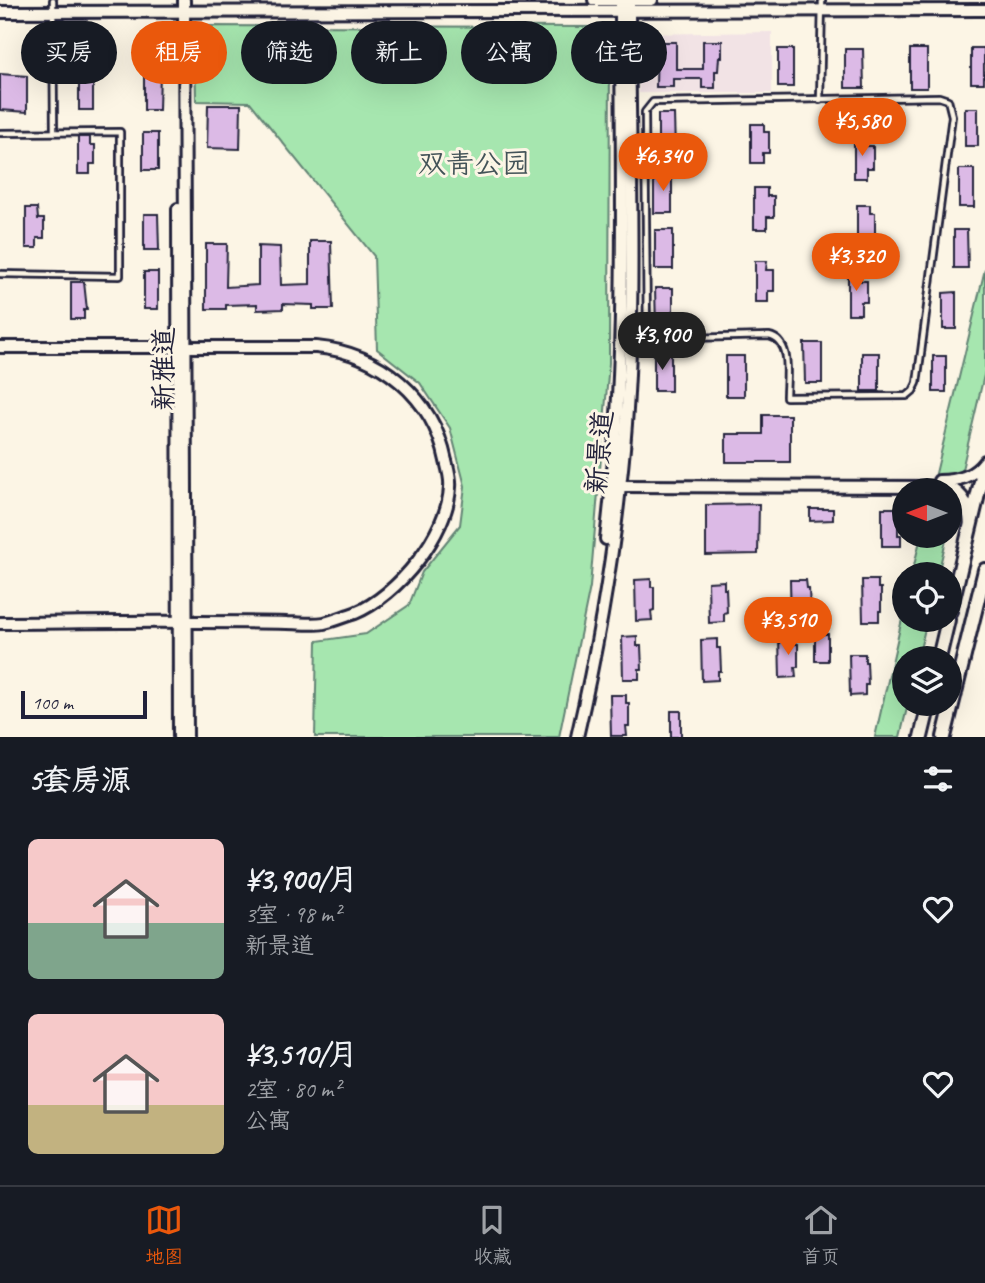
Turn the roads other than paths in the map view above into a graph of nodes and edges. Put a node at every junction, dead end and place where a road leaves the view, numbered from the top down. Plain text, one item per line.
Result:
1 (53, 0) edge
2 (594, 0) edge
3 (652, 0) edge
4 (625, 3) edge
5 (822, 5) edge
6 (181, 6) edge
7 (985, 10) edge
8 (0, 12) edge
9 (53, 12) junction
10 (820, 100) junction
11 (54, 132) junction
12 (0, 133) edge
13 (0, 274) edge
14 (181, 347) junction
15 (0, 348) edge
16 (985, 463) edge
17 (617, 482) junction
18 (970, 527) junction
19 (962, 562) edge
20 (985, 570) edge
21 (182, 622) junction
22 (0, 623) edge
23 (926, 716) edge
24 (179, 737) edge
25 (187, 737) edge
26 (571, 737) edge
27 (577, 737) edge
28 (921, 737) edge
29 (944, 737) edge

1 - 9 lane
2 - 4 street
3 - 4 street
4 - 5 street
4 - 6 street
4 - 17 street, 新景道
5 - 7 street
5 - 10 lane
6 - 9 street
6 - 14 street, 新雅道
8 - 9 street
9 - 11 lane
10 - 10 lane
11 - 12 lane
11 - 13 lane
14 - 15 street
14 - 21 street, 新雅道
14 - 21 street
16 - 17 street
16 - 18 main road
17 - 18 street
17 - 26 street, 新景道
17 - 27 street, 新景道
18 - 19 main road
20 - 29 main road
21 - 22 street
21 - 24 street, 新雅道
21 - 25 street, 新雅道
23 - 28 main road

